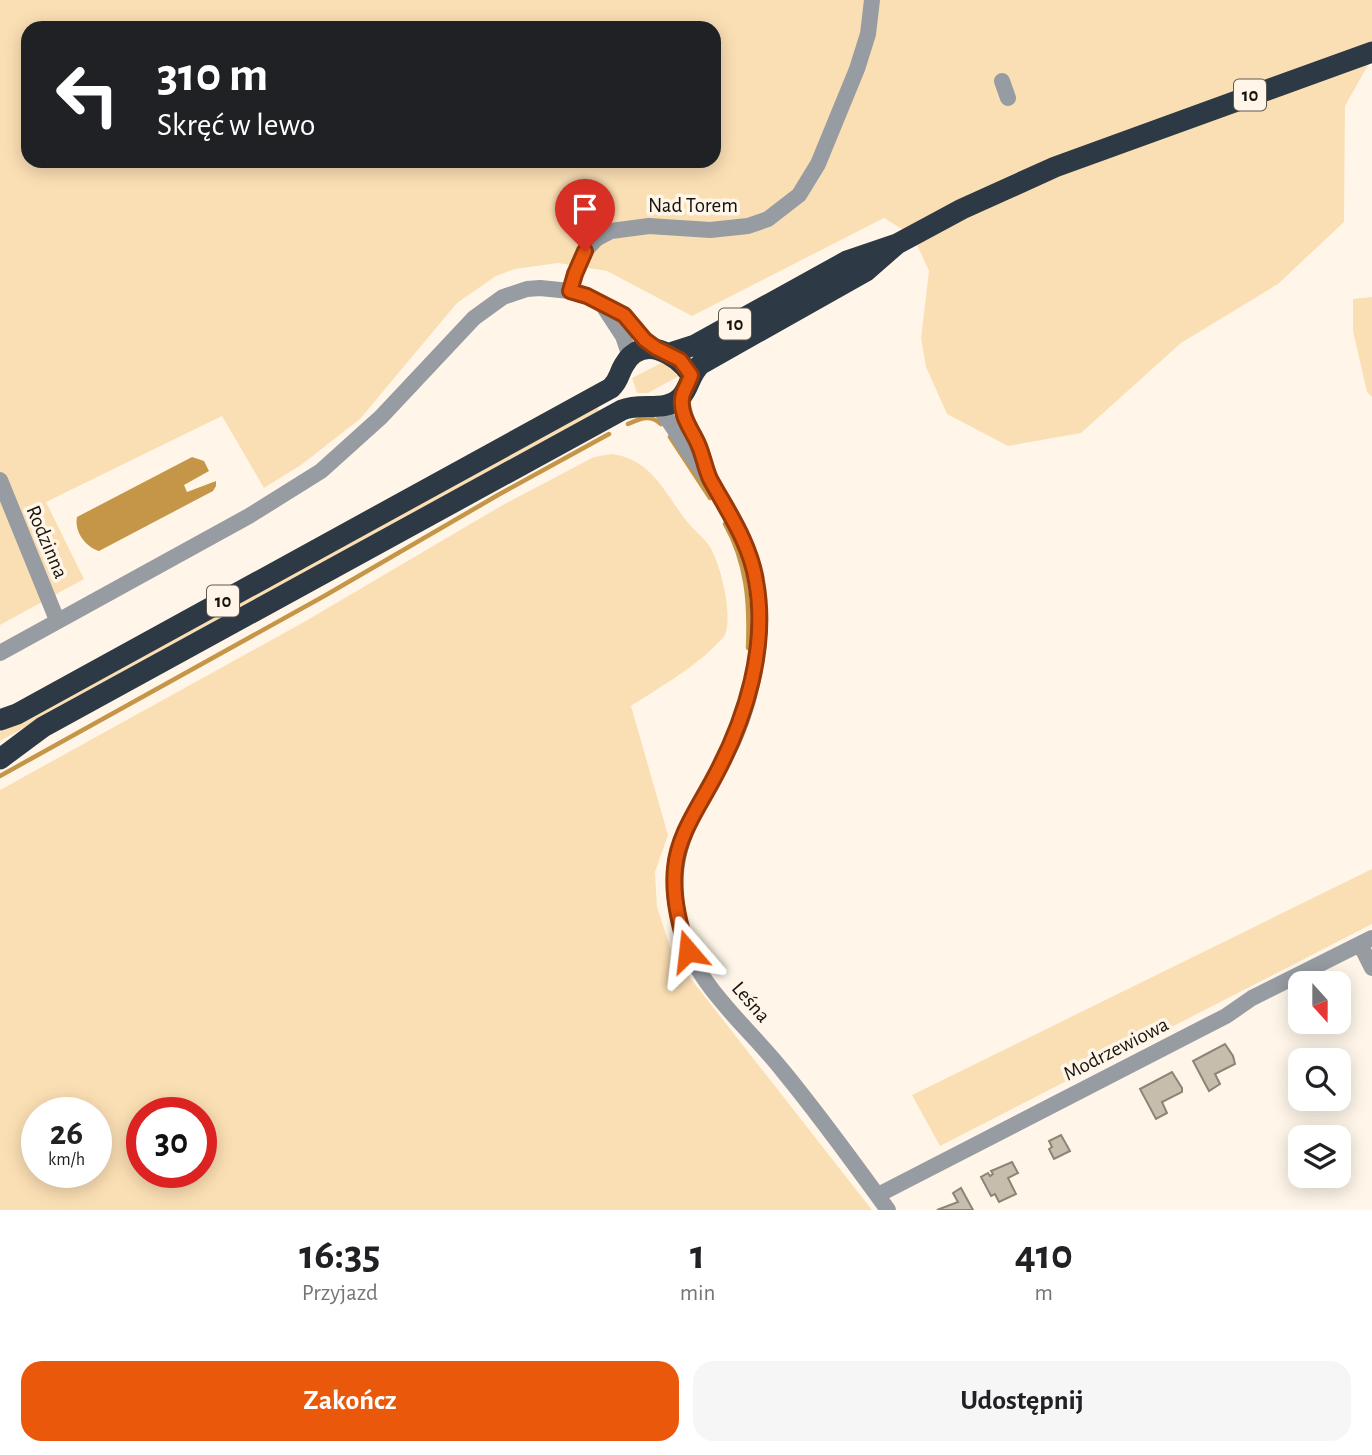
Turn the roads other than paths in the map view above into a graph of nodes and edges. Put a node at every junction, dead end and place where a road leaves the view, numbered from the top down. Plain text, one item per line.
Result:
1 (872, 0) edge
2 (1372, 52) edge
3 (1002, 81) dead end
4 (1008, 97) dead end
5 (897, 244) junction
6 (570, 291) junction
7 (602, 304) junction
8 (663, 351) junction
9 (630, 357) junction
10 (691, 375) junction
11 (620, 377) junction
12 (681, 396) junction
13 (650, 405) junction
14 (709, 477) junction
15 (0, 480) edge
16 (57, 620) junction
17 (0, 653) edge
18 (8, 717) edge
19 (0, 759) edge
20 (1366, 942) edge
21 (1372, 968) edge
22 (878, 1195) junction
23 (888, 1210) edge

1 - 6 street, Nad Torem
2 - 5 highway, 10
3 - 4 street
5 - 8 highway, 10
5 - 10 highway, 10
6 - 7 street
6 - 16 street
7 - 8 street
7 - 9 street
8 - 9 highway, 10
8 - 10 highway
9 - 11 highway, 10
10 - 12 highway, 10
11 - 13 highway
11 - 18 highway, 10
12 - 13 highway, 10
12 - 14 street, Leśna
13 - 14 street, Leśna
13 - 19 highway, 10
14 - 22 street, Leśna
15 - 16 street, Rodzinna
16 - 17 street
20 - 21 street
20 - 22 street, Modrzewiowa
22 - 23 street, Leśna

